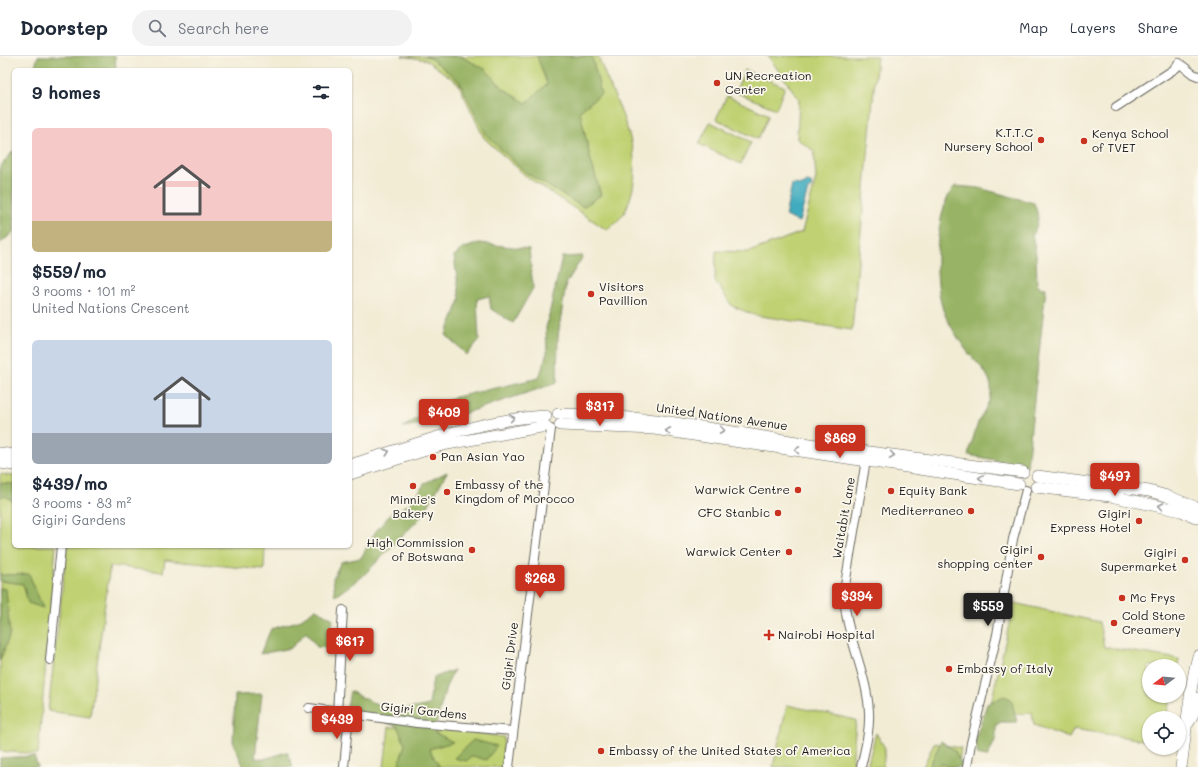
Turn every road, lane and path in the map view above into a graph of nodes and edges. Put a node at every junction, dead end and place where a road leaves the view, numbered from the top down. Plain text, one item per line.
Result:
1 (1179, 59) edge
2 (1198, 76) edge
3 (1116, 108) dead end
4 (552, 422) junction
5 (0, 453) edge
6 (12, 455) edge
7 (866, 460) junction
8 (0, 463) edge
9 (352, 464) edge
10 (12, 465) edge
11 (1023, 472) junction
12 (352, 473) edge
13 (1037, 476) junction
14 (1027, 487) junction
15 (1198, 508) edge
16 (1198, 518) edge
17 (61, 548) edge
18 (343, 610) dead end
19 (1198, 656) edge
20 (50, 660) dead end
21 (1198, 698) edge
22 (309, 708) dead end
23 (337, 713) junction
24 (350, 714) junction
25 (1187, 724) junction
26 (513, 731) junction
27 (344, 767) edge
28 (509, 767) edge
29 (862, 767) edge
30 (967, 767) edge
31 (1181, 767) edge

1 - 2 street
1 - 3 street
7 -> 4 street, United Nations Avenue
9 -> 4 street, United Nations Avenue
4 -> 11 street, United Nations Avenue
4 - 12 street, United Nations Avenue
4 - 26 street, Gigiri Drive
5 - 6 street
14 -> 7 street, United Nations Avenue
7 - 29 street, Waitabit Lane
8 - 10 street
11 - 13 street
11 - 14 street
13 - 14 street
13 - 15 street
16 -> 14 street, United Nations Avenue
14 - 30 street
17 - 20 street
18 - 23 street
19 - 25 street
21 - 25 street
22 - 23 street, Gigiri Gardens
23 - 24 street, Gigiri Gardens
24 - 26 street, Gigiri Gardens
24 - 27 street
25 - 31 street
26 - 28 street, Gigiri Drive

